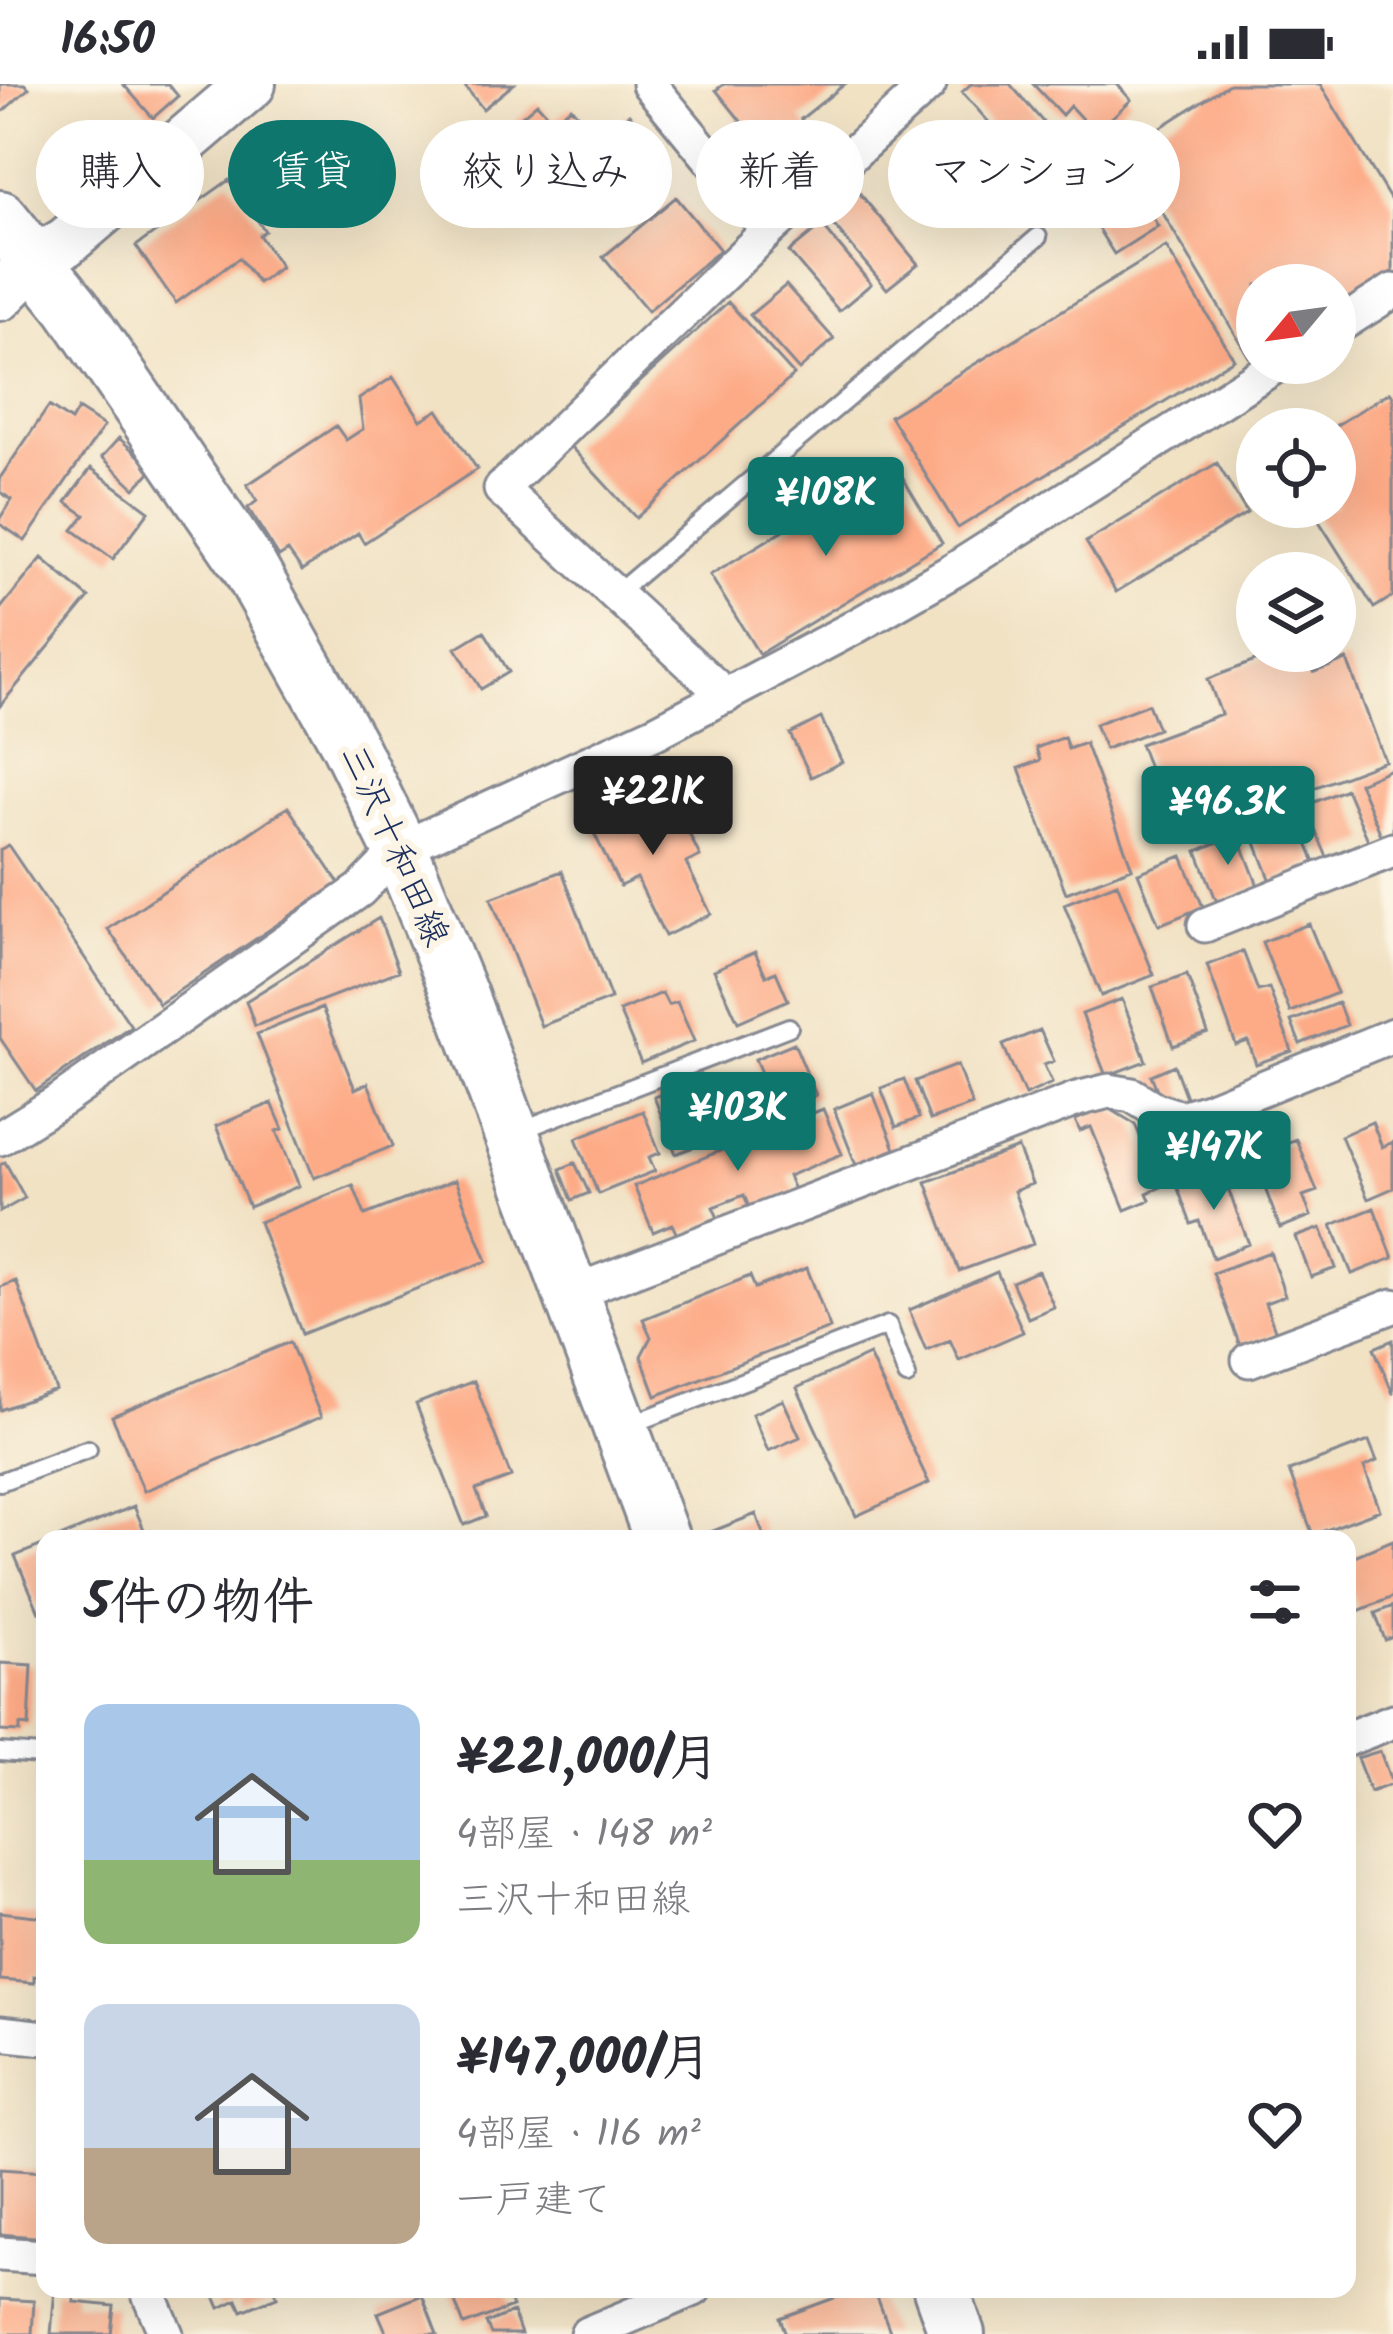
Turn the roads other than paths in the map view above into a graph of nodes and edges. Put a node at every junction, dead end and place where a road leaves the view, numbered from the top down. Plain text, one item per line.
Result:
1 (251, 84) edge
2 (649, 84) edge
3 (928, 84) edge
4 (0, 218) edge
5 (769, 230) junction
6 (1038, 237) dead end
7 (17, 279) edge
8 (1393, 291) edge
9 (1356, 315) edge
10 (1247, 384) edge
11 (616, 594) junction
12 (726, 696) junction
13 (400, 848) junction
14 (1393, 850) edge
15 (1204, 925) dead end
16 (789, 1027) dead end
17 (1393, 1035) edge
18 (510, 1135) junction
19 (0, 1138) edge
20 (569, 1294) junction
21 (1393, 1306) edge
22 (1249, 1360) dead end
23 (907, 1376) dead end
24 (620, 1429) junction
25 (88, 1449) dead end
26 (0, 1482) edge
27 (659, 1530) edge
28 (1393, 1721) edge
29 (1356, 1735) edge
30 (0, 1752) edge
31 (36, 1755) edge
32 (0, 2033) edge
33 (36, 2037) edge
34 (0, 2254) edge
35 (36, 2256) edge
36 (151, 2298) edge
37 (673, 2298) edge
38 (943, 2298) edge
39 (166, 2334) edge
40 (587, 2334) edge
41 (957, 2334) edge

1 - 7 street
2 - 5 street
3 - 5 street
4 - 7 main road, 三沢十和田線
5 - 11 street
6 - 11 lane
7 - 13 main road, 三沢十和田線
8 - 9 street
10 - 12 street
11 - 12 street
12 - 13 street
13 - 18 main road, 三沢十和田線
13 - 19 street
14 - 15 street
16 - 18 lane
17 - 20 street
18 - 20 main road, 三沢十和田線
20 - 24 main road, 三沢十和田線
21 - 22 street
23 - 24 lane
24 - 27 main road, 三沢十和田線
25 - 26 lane
28 - 29 street
30 - 31 lane
32 - 33 street
34 - 35 street
36 - 39 street
37 - 40 street
38 - 41 main road

